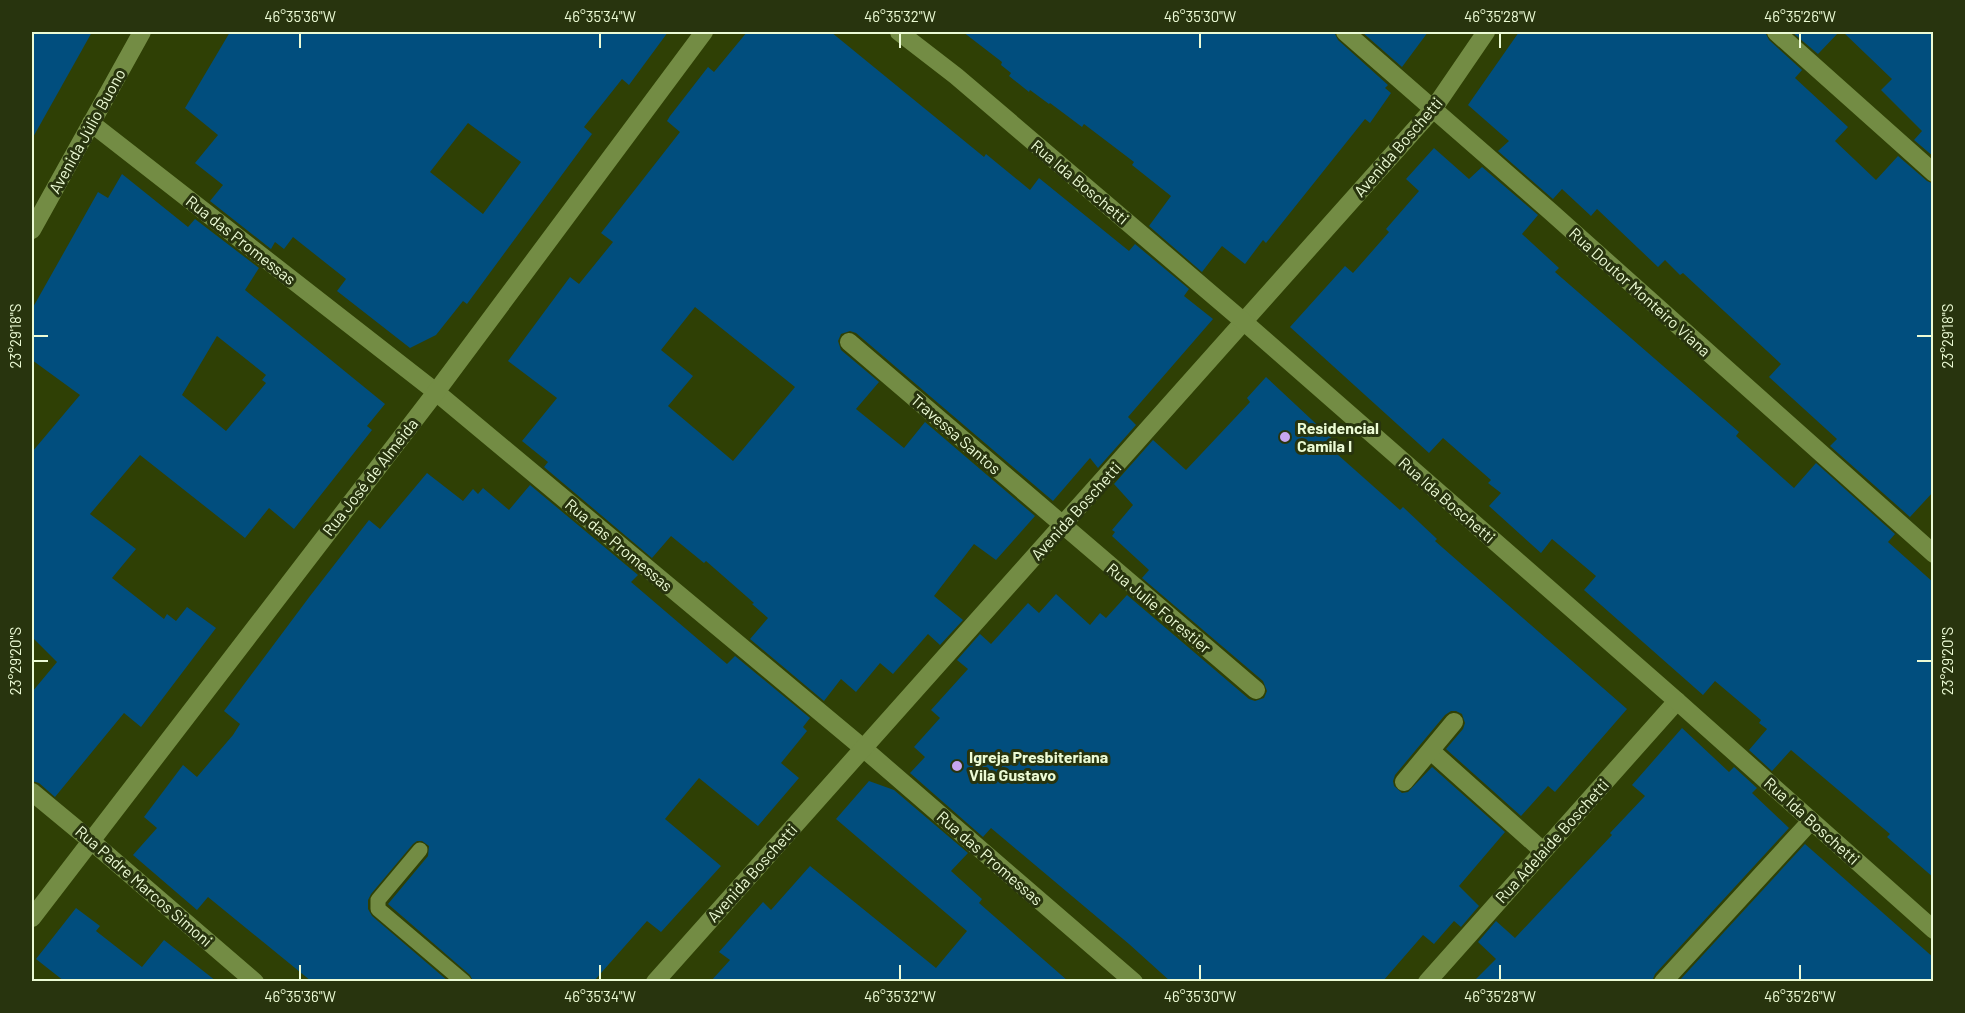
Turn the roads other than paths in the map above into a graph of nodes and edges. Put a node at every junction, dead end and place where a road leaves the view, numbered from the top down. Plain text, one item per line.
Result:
1 (142, 32) edge
2 (704, 32) edge
3 (899, 32) edge
4 (1345, 32) edge
5 (1486, 32) edge
6 (1776, 32) edge
7 (1434, 108) junction
8 (91, 123) junction
9 (1934, 173) edge
10 (32, 230) edge
11 (1243, 321) junction
12 (849, 342) dead end
13 (436, 392) junction
14 (1063, 526) junction
15 (1934, 554) edge
16 (1256, 690) dead end
17 (1677, 701) junction
18 (1454, 722) dead end
19 (863, 748) junction
20 (1431, 751) junction
21 (1404, 782) dead end
22 (32, 792) edge
23 (1811, 821) junction
24 (90, 840) junction
25 (420, 850) dead end
26 (1543, 852) junction
27 (32, 918) edge
28 (1934, 930) edge
29 (255, 981) edge
30 (464, 981) edge
31 (655, 981) edge
32 (1134, 981) edge
33 (1427, 981) edge
34 (1662, 981) edge

1 - 8 street, Avenida Júlio Buono
2 - 13 street, Rua José de Almeida
3 - 11 street, Rua Ida Boschetti
4 - 7 street, Rua Doutor Monteiro Viana
5 - 7 street, Avenida Boschetti
6 - 9 street
7 - 11 street, Avenida Boschetti
7 - 15 street, Rua Doutor Monteiro Viana
8 - 10 street, Avenida Júlio Buono
8 - 13 street, Rua das Promessas
11 - 14 street, Avenida Boschetti
11 - 17 street, Rua Ida Boschetti
12 - 14 street, Travessa Santos
13 - 19 street, Rua das Promessas
13 - 24 street, Rua José de Almeida
14 - 16 street, Rua Julie Forestier
14 - 19 street, Avenida Boschetti
17 - 23 street, Rua Ida Boschetti
17 - 26 street, Rua Adelaide Boschetti
18 - 20 street
19 - 31 street, Avenida Boschetti
19 - 32 street, Rua das Promessas
20 - 21 street
20 - 26 street
22 - 24 street, Rua Padre Marcos Simoni
23 - 28 street, Rua Ida Boschetti
23 - 34 street
24 - 27 street, Rua José de Almeida
24 - 29 street, Rua Padre Marcos Simoni
25 - 30 lane
26 - 33 street, Rua Adelaide Boschetti

